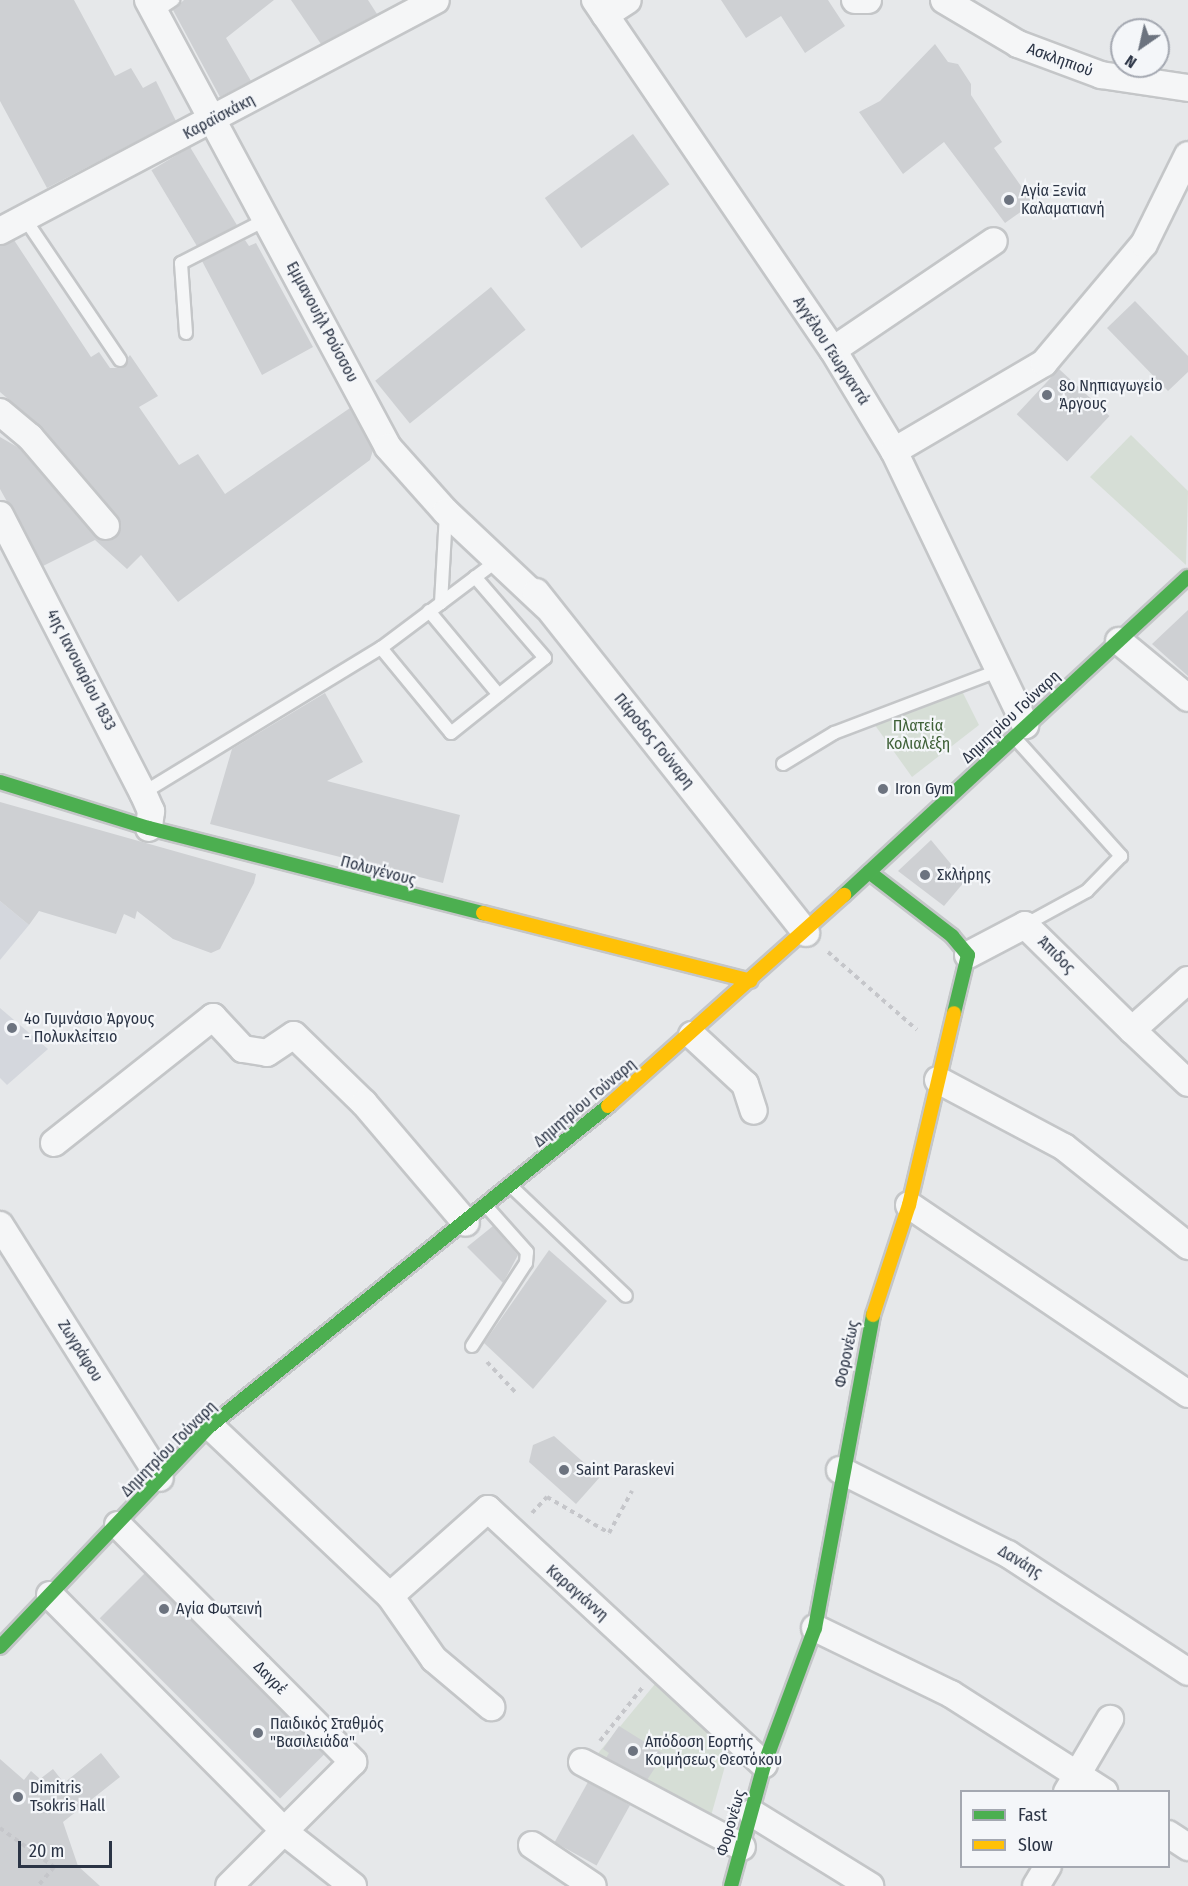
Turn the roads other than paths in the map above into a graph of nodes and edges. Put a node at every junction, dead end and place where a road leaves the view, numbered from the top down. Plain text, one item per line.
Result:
1 (436, 0) edge
2 (628, 0) edge
3 (855, 0) edge
4 (868, 0) edge
5 (944, 0) edge
6 (159, 4) edge
7 (600, 8) edge
8 (1188, 88) edge
9 (214, 120) junction
10 (1188, 155) edge
11 (25, 219) junction
12 (267, 219) junction
13 (0, 231) edge
14 (994, 241) dead end
15 (186, 333) dead end
16 (833, 350) junction
17 (120, 360) dead end
18 (0, 412) edge
19 (894, 451) junction
20 (446, 512) junction
21 (0, 515) edge
22 (106, 526) dead end
23 (500, 554) junction
24 (475, 577) junction
25 (1188, 577) edge
26 (441, 603) junction
27 (429, 611) junction
28 (1119, 640) junction
29 (381, 648) junction
30 (1000, 670) junction
31 (499, 695) junction
32 (1188, 698) edge
33 (1020, 731) junction
34 (783, 764) dead end
35 (0, 782) edge
36 (143, 793) junction
37 (149, 828) junction
38 (869, 872) junction
39 (1025, 926) junction
40 (806, 933) junction
41 (968, 955) junction
42 (1188, 980) edge
43 (751, 981) junction
44 (1132, 1030) junction
45 (692, 1035) junction
46 (938, 1080) junction
47 (1188, 1083) edge
48 (754, 1111) dead end
49 (54, 1143) dead end
50 (512, 1187) junction
51 (909, 1205) junction
52 (487, 1207) junction
53 (466, 1223) junction
54 (0, 1225) edge
55 (1188, 1246) edge
56 (626, 1296) dead end
57 (472, 1346) road end
58 (1188, 1394) edge
59 (210, 1426) junction
60 (840, 1470) junction
61 (160, 1478) junction
62 (118, 1525) junction
63 (50, 1595) junction
64 (390, 1596) junction
65 (815, 1628) junction
66 (0, 1647) edge
67 (1188, 1672) edge
68 (491, 1707) dead end
69 (1110, 1719) dead end
70 (582, 1762) road end
71 (764, 1765) junction
72 (1072, 1783) edge
73 (1100, 1790) edge
74 (752, 1814) junction
75 (287, 1834) junction
76 (1170, 1835) edge
77 (532, 1845) dead end
78 (742, 1847) junction
79 (1188, 1847) edge
80 (1047, 1868) edge
81 (229, 1886) edge
82 (353, 1886) edge
83 (593, 1886) edge
84 (730, 1886) edge
85 (870, 1886) edge
86 (1036, 1886) edge

1 - 9 street, Καραϊσκάκη
2 - 7 street
3 - 4 street
5 - 8 street, Ασκληπιού
6 - 9 street, Εμμανουήλ Ρούσσου
7 - 16 street, Αγγέλου Γεωργαντά
9 - 11 street, Καραϊσκάκη
9 - 12 street, Εμμανουήλ Ρούσσου
10 - 19 street
11 - 13 street, Καραϊσκάκη
11 - 17 lane
12 - 15 lane
12 - 20 street, Εμμανουήλ Ρούσσου
14 - 16 street
16 - 19 street, Αγγέλου Γεωργαντά
18 - 22 street
19 - 30 street, Αγγέλου Γεωργαντά
20 - 23 street, Εμμανουήλ Ρούσσου
20 - 26 lane
21 - 36 street, 4ης Ιανουαρίου 1833
23 - 24 lane
23 - 40 street, Πάροδος Γούναρη
24 - 26 lane
24 - 31 lane
25 - 28 street, Δημητρίου Γούναρη
26 - 27 lane
27 - 29 lane
27 - 31 lane
28 - 32 street
28 - 33 street, Δημητρίου Γούναρη
29 - 31 lane
29 - 36 lane
30 - 33 street, Αγγέλου Γεωργαντά
30 - 34 lane
33 - 38 street, Δημητρίου Γούναρη
33 - 39 lane
35 - 37 street, Πολυγένους
36 - 37 street, 4ης Ιανουαρίου 1833
37 - 43 street, Πολυγένους
38 - 40 street, Δημητρίου Γούναρη
38 - 41 street
39 - 41 street, Άπιδος
39 - 44 street, Άπιδος
40 - 43 street, Δημητρίου Γούναρη
41 - 46 street, Φορονέως
42 - 44 street
43 - 45 street, Δημητρίου Γούναρη
44 - 47 street, Άπιδος
45 - 48 street
45 - 50 street, Δημητρίου Γούναρη
46 - 51 street, Φορονέως
46 - 55 street
49 - 53 street
50 - 52 street, Δημητρίου Γούναρη
50 - 56 lane
51 - 58 street
51 - 60 street, Φορονέως
52 - 53 street, Δημητρίου Γούναρη
52 - 57 lane
53 - 59 street, Δημητρίου Γούναρη
54 - 61 street, Ζωγράφου
59 - 61 street, Δημητρίου Γούναρη
59 - 64 street
60 - 65 street, Φορονέως
60 - 67 street, Δανάης
61 - 62 street, Δημητρίου Γούναρη
62 - 63 street, Δημητρίου Γούναρη
62 - 75 street, Δαγρέ
63 - 66 street, Δημητρίου Γούναρη
63 - 75 street
64 - 68 street
64 - 71 street, Καραγιάννη
65 - 71 street, Φορονέως
65 - 72 street
69 - 72 street
70 - 78 street
71 - 74 street, Φορονέως
72 - 73 street
74 - 78 street, Φορονέως
74 - 85 street
75 - 81 street
75 - 82 street
76 - 79 street
77 - 83 street
78 - 84 street, Φορονέως
80 - 86 street

